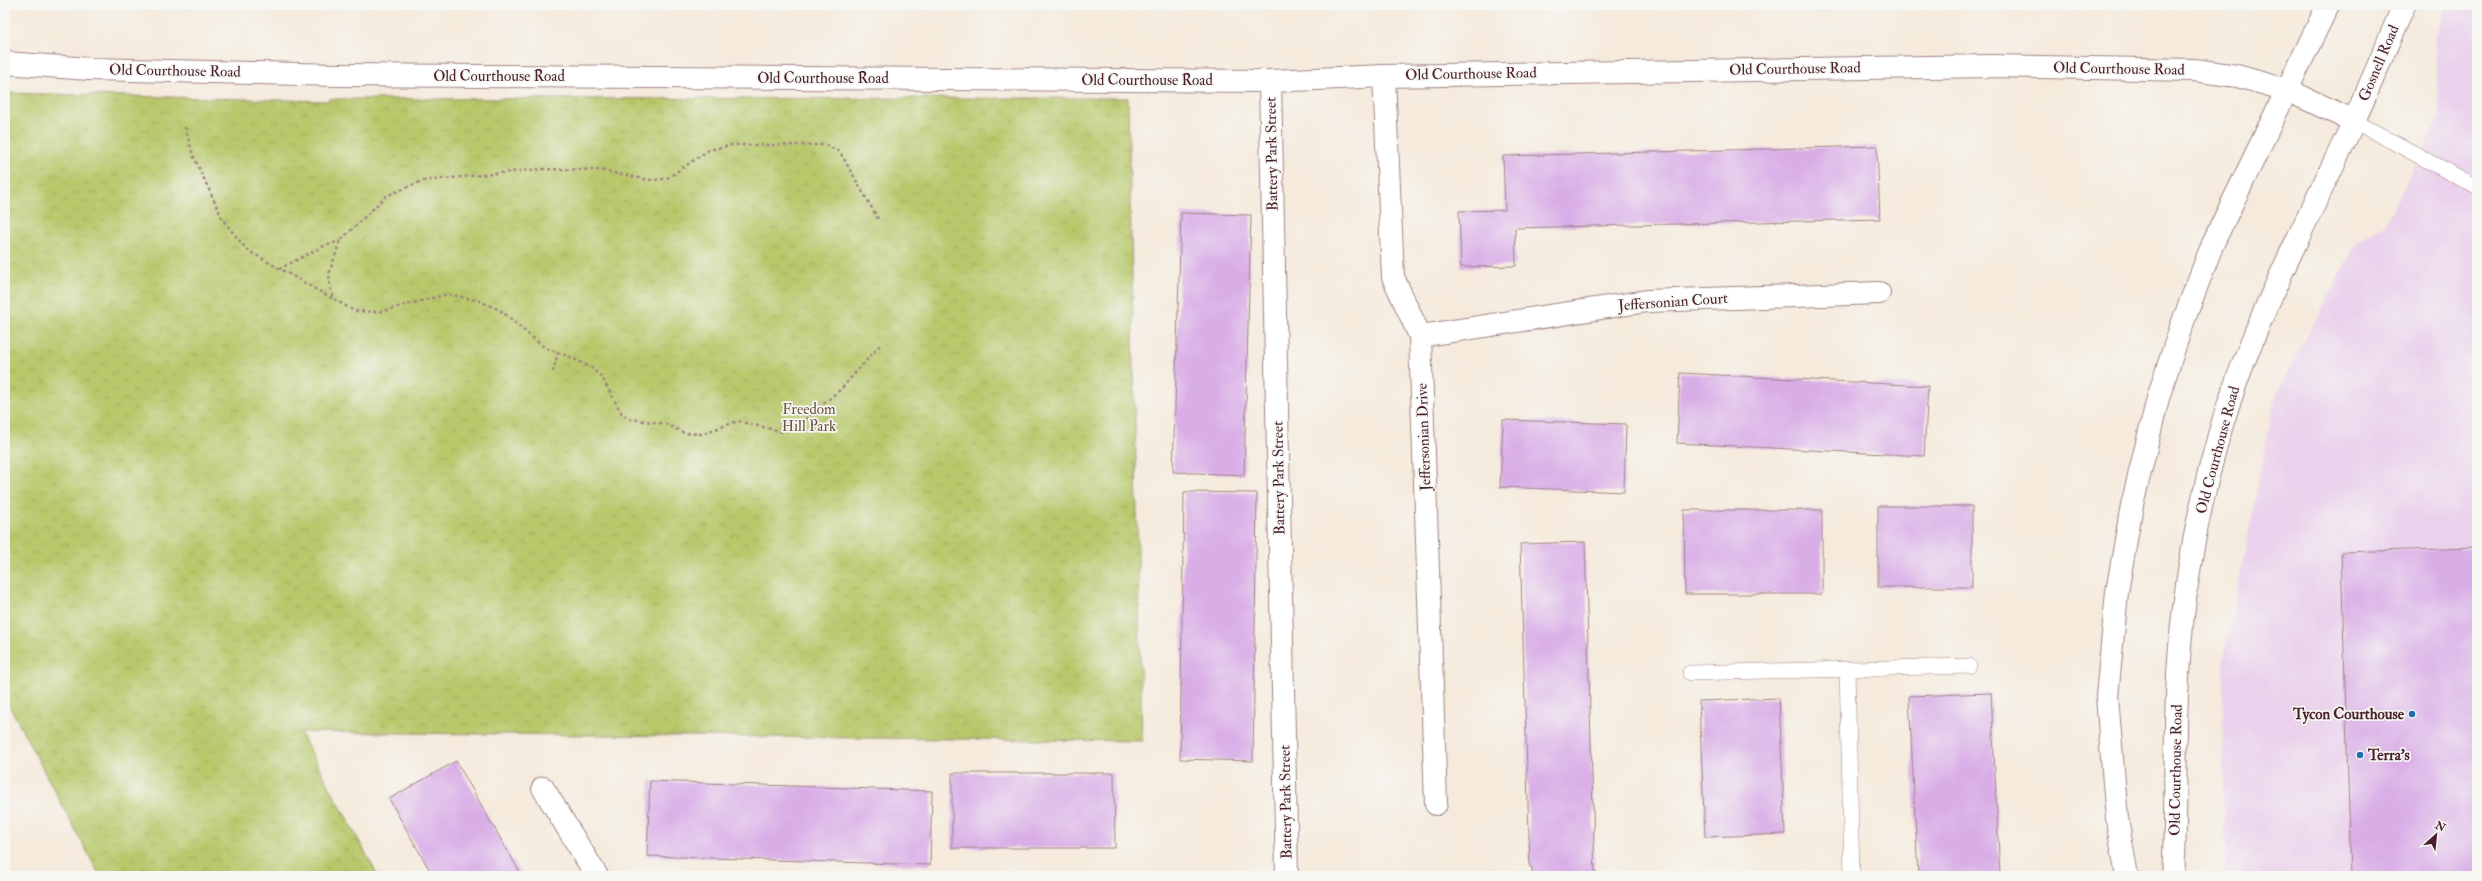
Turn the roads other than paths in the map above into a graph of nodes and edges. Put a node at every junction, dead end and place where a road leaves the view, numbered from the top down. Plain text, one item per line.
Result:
1 (2328, 5) edge
2 (2404, 5) edge
3 (5, 63) edge
4 (1384, 76) junction
5 (1270, 81) junction
6 (2287, 90) junction
7 (2354, 121) junction
8 (2473, 185) dead end
9 (1879, 293) dead end
10 (1420, 336) junction
11 (1969, 666) dead end
12 (1847, 669) junction
13 (1690, 673) dead end
14 (543, 788) dead end
15 (1436, 804) dead end
16 (597, 876) edge
17 (1288, 876) edge
18 (1852, 876) edge
19 (2127, 876) edge
20 (2173, 876) edge

1 - 6 street
2 - 7 street, Gosnell Road
3 - 5 street, Old Courthouse Road
4 - 5 street, Old Courthouse Road
4 - 6 street, Old Courthouse Road
4 - 10 street, Jeffersonian Drive
5 - 17 street, Battery Park Street
6 - 7 street, Old Courthouse Road
6 - 19 street
7 - 8 lane
7 - 20 street, Old Courthouse Road
9 - 10 street, Jeffersonian Court
10 - 15 street, Jeffersonian Drive
11 - 12 lane
12 - 13 lane
12 - 18 lane
14 - 16 street

